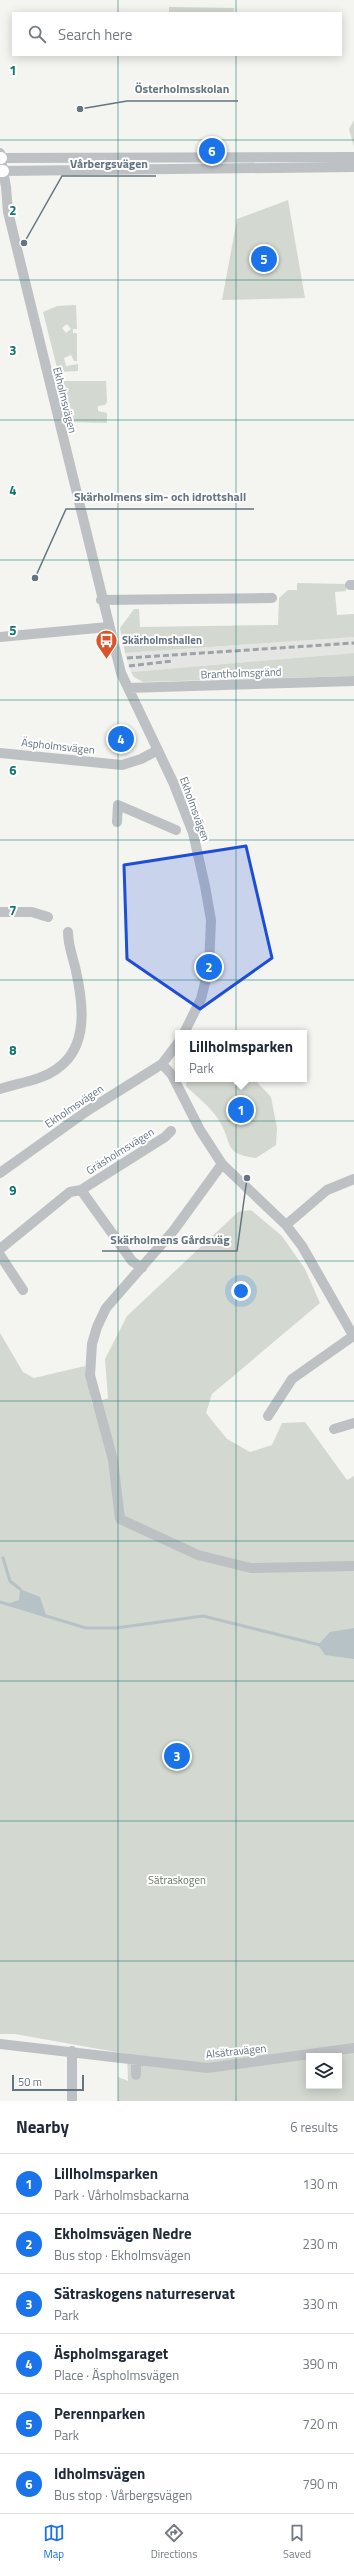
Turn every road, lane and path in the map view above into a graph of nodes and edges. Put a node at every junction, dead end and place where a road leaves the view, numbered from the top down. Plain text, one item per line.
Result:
1 (0, 156) edge
2 (354, 157) edge
3 (354, 167) edge
4 (2, 171) edge
5 (0, 195) edge
6 (6, 205) junction
7 (272, 598) dead end
8 (101, 600) junction
9 (108, 627) junction
10 (0, 637) edge
11 (354, 681) edge
12 (128, 688) junction
13 (158, 750) junction
14 (0, 753) edge
15 (117, 822) dead end
16 (176, 830) dead end
17 (0, 912) edge
18 (48, 917) dead end
19 (68, 932) dead end
20 (186, 1030) edge
21 (175, 1047) edge
22 (162, 1064) junction
23 (175, 1081) edge
24 (176, 1082) edge
25 (0, 1089) edge
26 (170, 1131) dead end
27 (222, 1164) junction
28 (0, 1173) edge
29 (354, 1179) edge
30 (81, 1190) junction
31 (286, 1225) junction
32 (0, 1249) edge
33 (0, 1255) edge
34 (142, 1268) junction
35 (23, 1290) dead end
36 (353, 1337) edge
37 (268, 1416) dead end
38 (354, 1423) edge
39 (334, 1429) dead end
40 (354, 1566) edge
41 (0, 2044) edge
42 (354, 2048) edge
43 (72, 2051) junction
44 (136, 2061) junction
45 (136, 2075) dead end
46 (72, 2101) edge

1 - 2 street
1 - 4 street, Ekholmsvägen
3 - 4 street
4 - 6 street, Ekholmsvägen
5 - 6 street, Ekholmsvägen
6 - 8 street, Ekholmsvägen
7 - 8 street
8 - 9 street, Ekholmsvägen
9 - 10 street
9 - 12 street, Ekholmsvägen
11 - 12 street, Brantholmsgränd
12 - 13 street, Ekholmsvägen
13 - 14 street, Äspholmsvägen
13 - 20 street, Ekholmsvägen
15 - 16 street
17 - 18 street
19 - 25 street
21 - 22 street, Ekholmsvägen
22 - 23 street
22 - 28 street, Ekholmsvägen
24 - 27 street
26 - 30 street, Gräsholmsvägen
27 - 31 street
27 - 34 street
29 - 31 street
30 - 32 street, Gräsholmsvägen
30 - 34 street, Gräsholmsvägen
31 - 36 street
33 - 35 street
34 - 40 street
36 - 37 street
38 - 39 street
41 - 43 street, Alsätravägen
42 - 44 street, Alsätravägen
43 - 44 street, Alsätravägen
43 - 46 street
44 - 45 street

